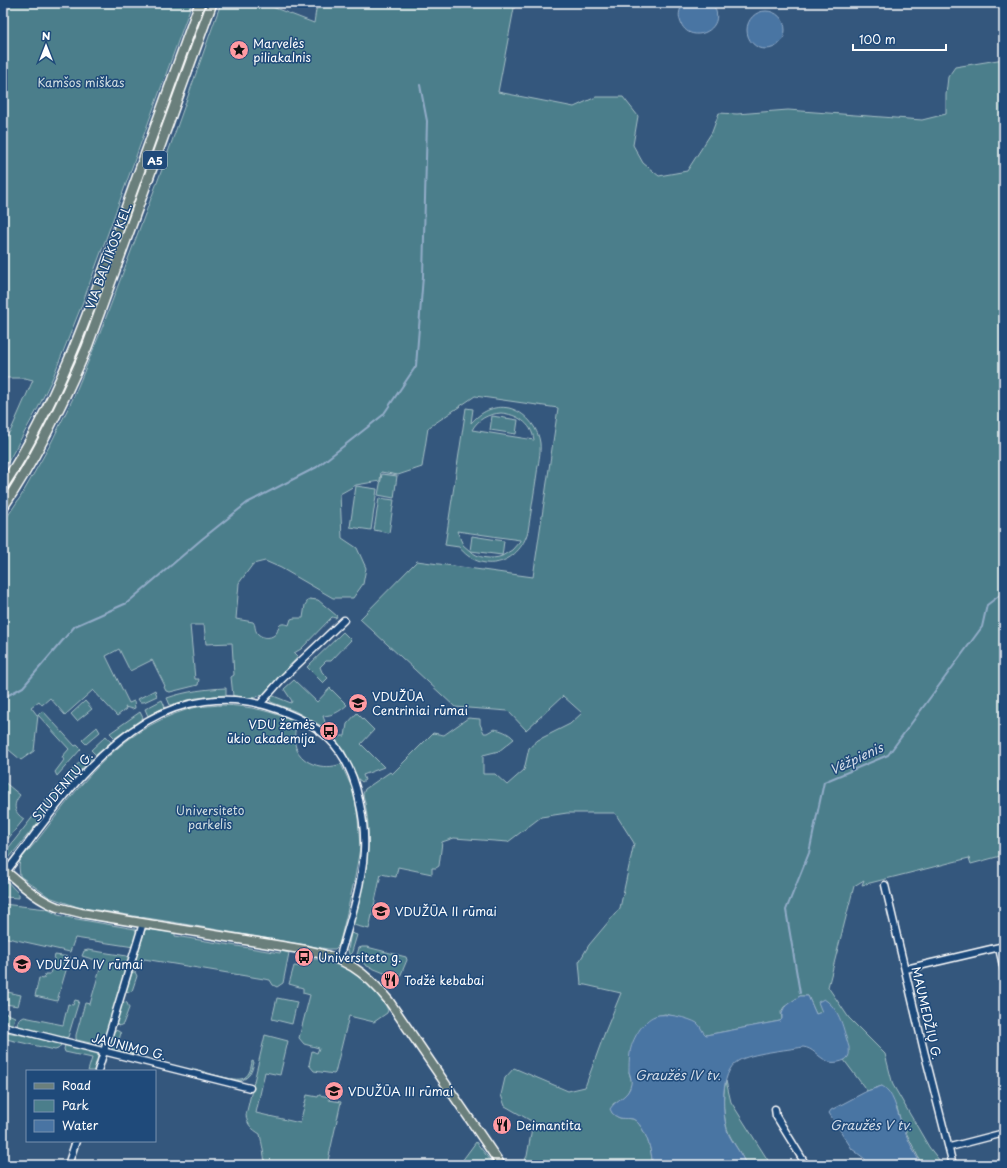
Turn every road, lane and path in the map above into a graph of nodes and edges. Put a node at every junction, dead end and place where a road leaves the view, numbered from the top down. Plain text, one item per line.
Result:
1 (200, 3) edge
2 (212, 3) edge
3 (24, 451) junction
4 (3, 474) edge
5 (3, 486) edge
6 (3, 507) edge
7 (344, 620) dead end
8 (260, 704) junction
9 (5, 871) edge
10 (885, 884) dead end
11 (143, 923) junction
12 (1001, 947) edge
13 (339, 959) junction
14 (906, 969) junction
15 (1004, 970) edge
16 (3, 1026) edge
17 (104, 1051) junction
18 (98, 1070) edge
19 (250, 1088) dead end
20 (775, 1109) dead end
21 (1004, 1134) edge
22 (76, 1142) edge
23 (950, 1147) junction
24 (68, 1165) edge
25 (500, 1165) edge
26 (806, 1165) edge
27 (953, 1165) edge

1 - 3 highway, VIA BALTIKOS KEL. / A5
2 - 6 highway, VIA BALTIKOS KEL. / A5
3 - 4 highway
3 - 5 highway, VIA BALTIKOS KEL. / A5
7 - 8 street
8 - 9 street, STUDENTŲ G.
8 - 13 street, STUDENTŲ G.
9 - 11 main road
10 - 14 street, MAUMEDŽIŲ G.
11 - 13 main road
11 - 17 street
12 - 14 street
12 - 15 street
13 - 25 main road
14 - 23 street, MAUMEDŽIŲ G.
16 - 17 street, JAUNIMO G.
17 - 18 street
17 - 19 street, JAUNIMO G.
20 - 26 street
21 - 23 street
22 - 24 street
23 - 27 street, MAUMEDŽIŲ G.

